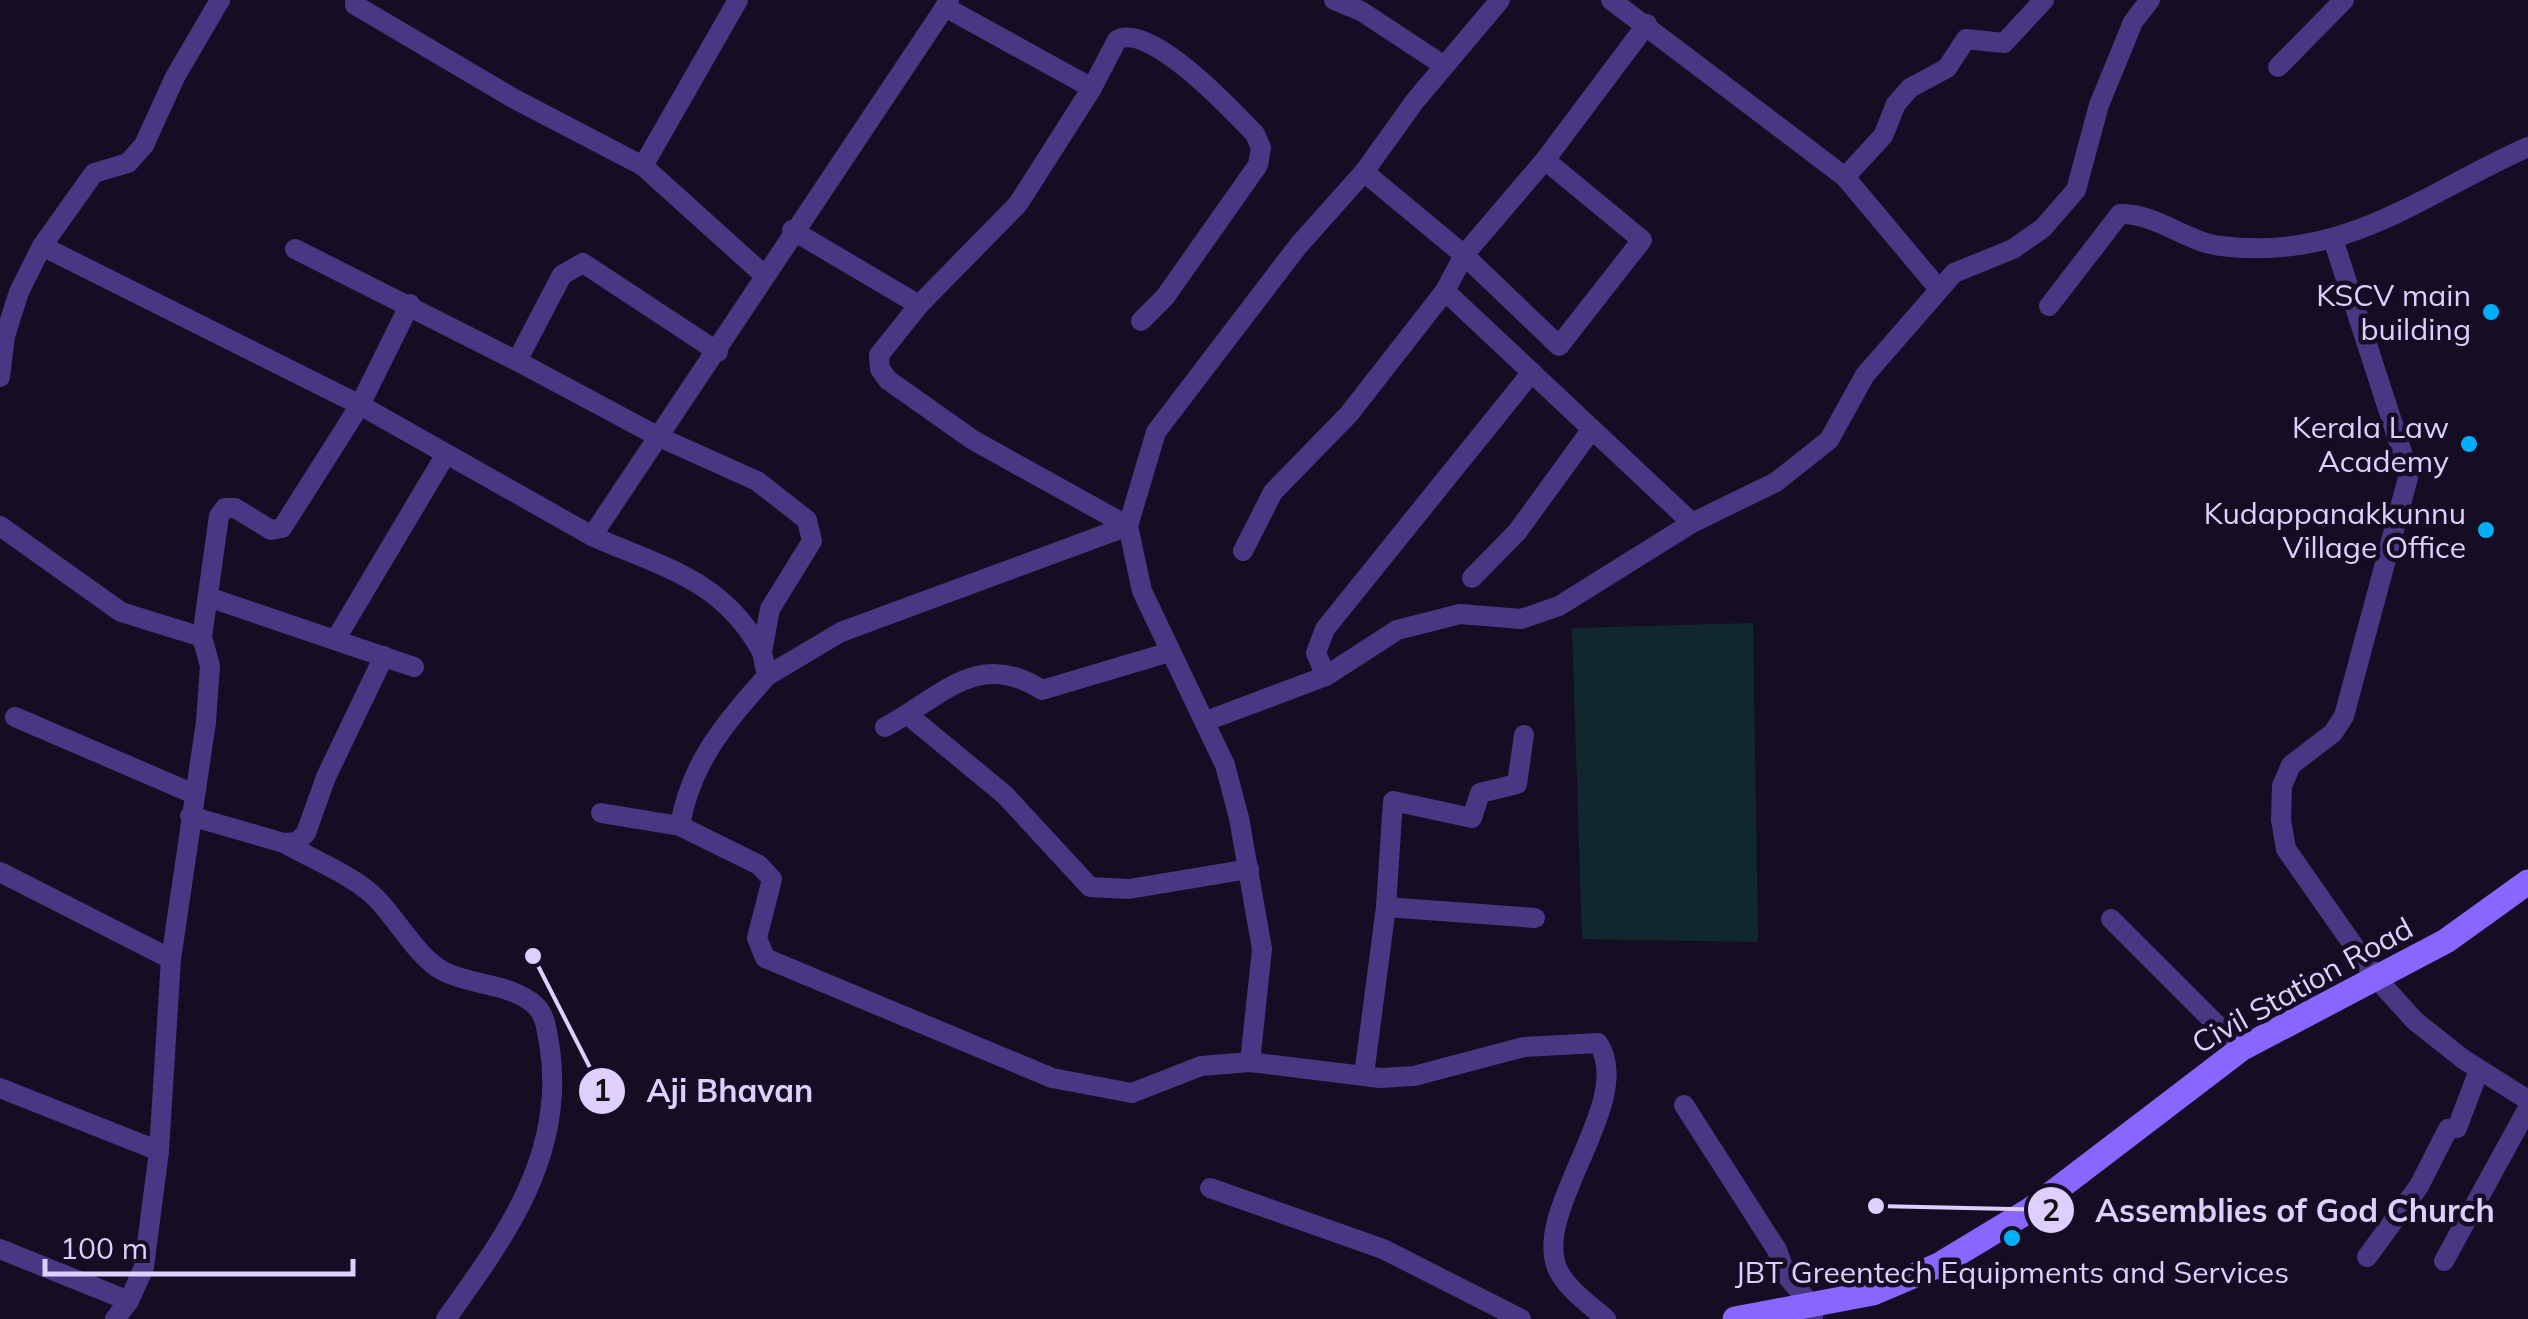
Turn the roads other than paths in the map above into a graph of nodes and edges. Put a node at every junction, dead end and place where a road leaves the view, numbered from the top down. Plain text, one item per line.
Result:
1 (220, 0) edge
2 (355, 0) edge
3 (738, 0) edge
4 (1334, 0) edge
5 (1500, 0) edge
6 (1611, 0) edge
7 (2044, 0) edge
8 (2150, 0) edge
9 (2344, 0) edge
10 (947, 4) edge
11 (1647, 24) junction
12 (1443, 65) junction
13 (2278, 66) dead end
14 (1092, 88) junction
15 (2528, 148) edge
16 (1545, 160) junction
17 (643, 166) junction
18 (1364, 172) junction
19 (1844, 176) junction
20 (792, 230) junction
21 (2334, 239) junction
22 (42, 246) junction
23 (295, 249) dead end
24 (1464, 254) junction
25 (764, 275) junction
26 (1938, 288) junction
27 (1445, 291) junction
28 (410, 304) junction
29 (918, 305) junction
30 (2049, 306) dead end
31 (1141, 321) dead end
32 (2, 335) edge
33 (718, 352) junction
34 (517, 361) junction
35 (1532, 372) junction
36 (0, 378) edge
37 (360, 405) junction
38 (1592, 429) junction
39 (659, 436) junction
40 (446, 454) junction
41 (1692, 522) junction
42 (0, 526) edge
43 (1128, 526) junction
44 (592, 536) junction
45 (1243, 551) dead end
46 (1472, 578) dead end
47 (211, 598) junction
48 (202, 637) junction
49 (338, 638) junction
50 (762, 652) junction
51 (1170, 652) junction
52 (384, 656) junction
53 (414, 667) dead end
54 (767, 676) junction
55 (1326, 676) junction
56 (908, 715) junction
57 (15, 716) dead end
58 (1206, 721) junction
59 (885, 727) dead end
60 (1524, 736) dead end
61 (194, 794) junction
62 (602, 813) dead end
63 (190, 816) junction
64 (680, 826) junction
65 (284, 843) junction
66 (1249, 870) junction
67 (0, 872) edge
68 (2528, 882) edge
69 (1386, 907) junction
70 (1535, 918) dead end
71 (2111, 919) dead end
72 (171, 959) junction
73 (2378, 979) junction
74 (2242, 1049) junction
75 (1250, 1062) junction
76 (2480, 1070) junction
77 (1364, 1075) junction
78 (0, 1088) edge
79 (2528, 1100) edge
80 (1684, 1105) dead end
81 (2528, 1108) edge
82 (159, 1151) junction
83 (1210, 1188) dead end
84 (0, 1249) edge
85 (2367, 1256) dead end
86 (2444, 1261) dead end
87 (129, 1301) junction
88 (1813, 1313) edge
89 (115, 1319) edge
90 (446, 1319) edge
91 (1521, 1319) edge
92 (1606, 1319) edge
93 (1735, 1319) edge

1 - 22 street
2 - 17 street
3 - 17 street
4 - 12 street
5 - 12 street
6 - 11 street
7 - 19 street
8 - 26 street
9 - 13 street
10 - 14 street
10 - 20 street
11 - 16 street
11 - 19 street
12 - 18 street
14 - 29 street
14 - 31 street
15 - 21 street
16 - 24 street
16 - 24 street
17 - 25 street
18 - 24 street
18 - 43 street
19 - 26 street
20 - 25 street
20 - 29 street
21 - 30 street
21 - 73 street
22 - 32 street
22 - 37 street
23 - 28 street
24 - 27 street
25 - 33 street
26 - 41 street
27 - 35 street
27 - 45 street
28 - 34 street
28 - 37 street
29 - 43 street
32 - 36 street
33 - 34 street
33 - 39 street
34 - 39 street
35 - 38 street
35 - 55 street
37 - 40 street
37 - 47 street
38 - 41 street
38 - 46 street
39 - 44 street
39 - 50 street
40 - 44 street
40 - 49 street
41 - 55 street
42 - 48 street
43 - 51 street
43 - 54 street
44 - 50 street
47 - 48 street
47 - 49 street
48 - 61 street
49 - 52 street
50 - 54 street
51 - 56 street
51 - 58 street
52 - 53 street
52 - 65 street
54 - 64 street
55 - 58 street
56 - 59 street
56 - 66 street
57 - 61 street
58 - 66 street
60 - 69 street
61 - 63 street
62 - 64 street
63 - 65 street
63 - 72 street
64 - 75 street
65 - 90 street
66 - 75 street
67 - 72 street
68 - 73 main road, Civil Station Road
69 - 70 street
69 - 77 street
71 - 74 street
72 - 82 street
73 - 74 main road, Civil Station Road
73 - 76 street
74 - 88 main road, Civil Station Road
75 - 77 street
76 - 79 street
76 - 85 street
77 - 92 street
78 - 82 street
80 - 88 street
81 - 86 street
82 - 87 street
83 - 91 street
84 - 87 street
87 - 89 street
88 - 93 main road, Civil Station Road

